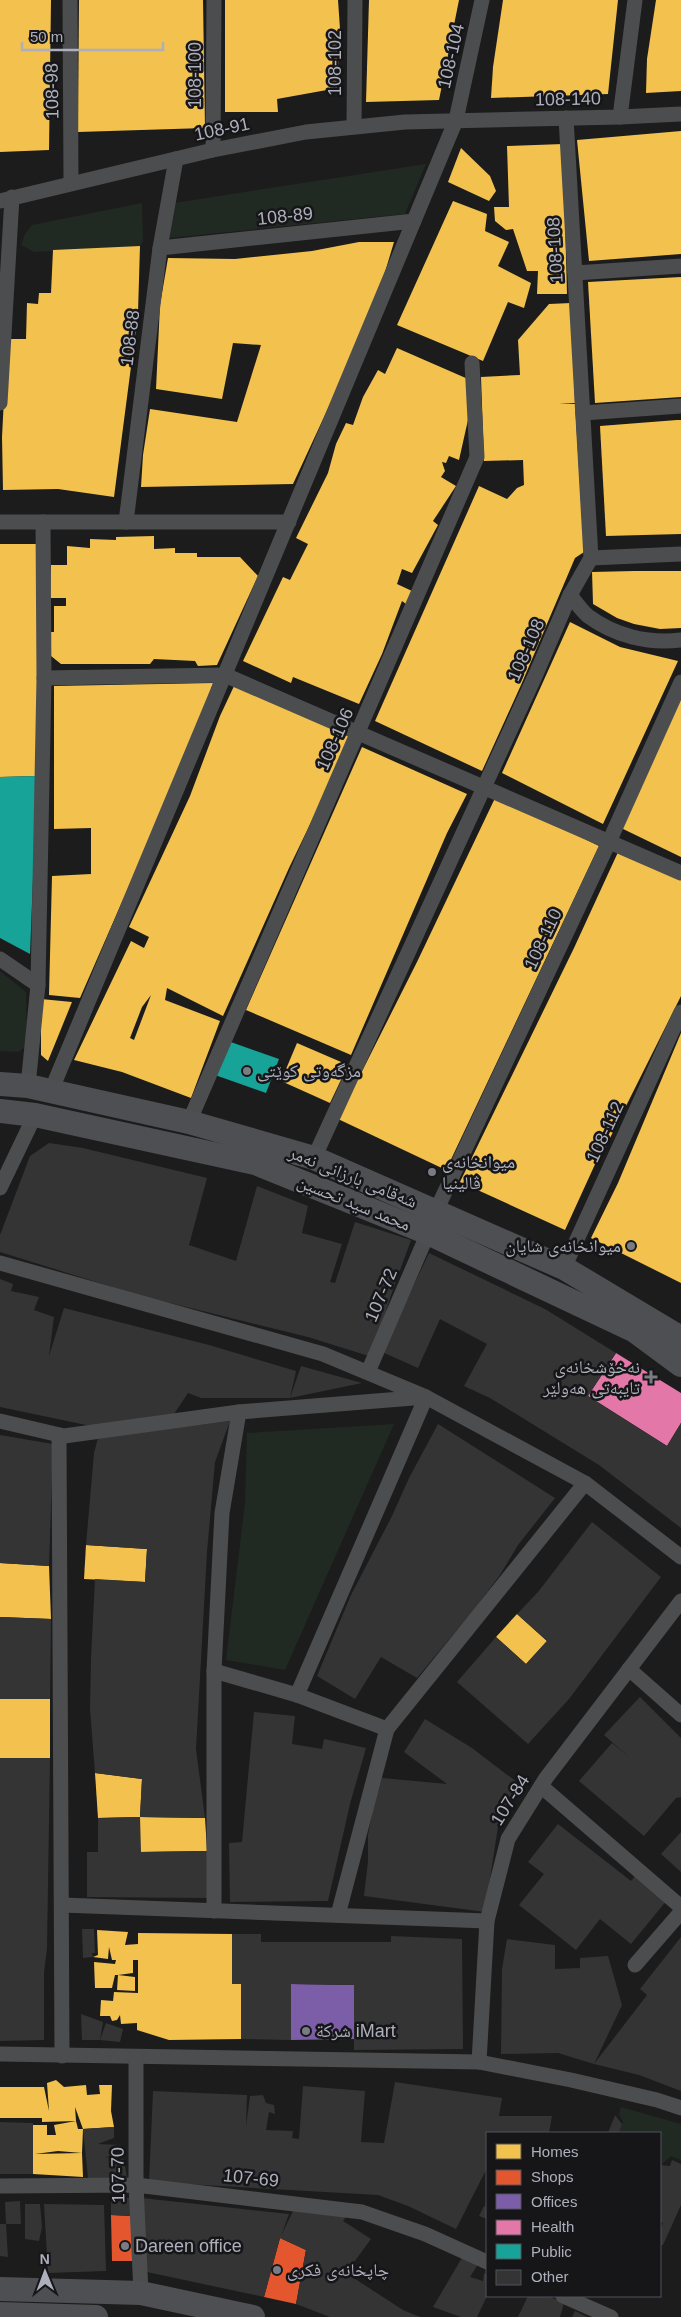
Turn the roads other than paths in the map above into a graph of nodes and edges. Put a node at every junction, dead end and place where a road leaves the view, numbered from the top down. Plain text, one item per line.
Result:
1 (70, 0) edge
2 (214, 0) edge
3 (355, 0) edge
4 (482, 0) edge
5 (635, 0) edge
6 (681, 114) edge
7 (620, 117) junction
8 (566, 118) junction
9 (456, 120) junction
10 (354, 126) junction
11 (213, 150) junction
12 (176, 158) junction
13 (71, 182) junction
14 (6, 199) edge
15 (414, 221) junction
16 (160, 248) junction
17 (681, 266) edge
18 (575, 273) junction
19 (472, 363) dead end
20 (0, 403) edge
21 (681, 406) edge
22 (583, 413) junction
23 (0, 522) edge
24 (43, 522) junction
25 (126, 522) junction
26 (289, 522) junction
27 (681, 554) edge
28 (591, 558) junction
29 (570, 595) junction
30 (681, 640) edge
31 (225, 675) junction
32 (44, 678) junction
33 (681, 682) edge
34 (359, 733) junction
35 (483, 787) junction
36 (609, 842) junction
37 (681, 873) edge
38 (0, 959) edge
39 (38, 985) junction
40 (681, 1012) edge
41 (0, 1084) edge
42 (28, 1086) junction
43 (51, 1091) junction
44 (0, 1111) edge
45 (35, 1115) junction
46 (189, 1122) junction
47 (314, 1158) junction
48 (0, 1188) edge
49 (436, 1211) junction
50 (428, 1233) junction
51 (0, 1262) edge
52 (564, 1268) junction
53 (681, 1338) edge
54 (681, 1365) edge
55 (368, 1372) junction
56 (426, 1397) junction
57 (239, 1412) junction
58 (0, 1421) edge
59 (59, 1435) junction
60 (585, 1483) junction
61 (681, 1556) edge
62 (681, 1601) edge
63 (629, 1669) junction
64 (214, 1671) junction
65 (297, 1695) junction
66 (681, 1715) edge
67 (387, 1729) junction
68 (541, 1786) junction
69 (62, 1905) junction
70 (681, 1907) edge
71 (214, 1911) junction
72 (681, 1912) edge
73 (338, 1916) junction
74 (487, 1921) junction
75 (635, 1965) dead end
76 (0, 2054) edge
77 (62, 2056) junction
78 (136, 2057) junction
79 (479, 2062) junction
80 (681, 2108) edge
81 (136, 2185) junction
82 (0, 2186) edge
83 (486, 2262) edge
84 (0, 2289) edge
85 (140, 2293) junction
86 (565, 2297) edge
87 (0, 2314) edge
88 (96, 2317) edge
89 (253, 2317) edge
90 (611, 2317) edge

1 - 13 street, 108-98
2 - 11 street, 108-100
3 - 10 street, 108-102
4 - 9 street, 108-104
5 - 7 street
6 - 7 street, 108-140
7 - 8 street, 108-140
8 - 9 street, 108-140
8 - 18 street, 108-108
9 - 10 street, 108-91
9 - 15 street, 108-104
10 - 11 street, 108-91
11 - 12 street, 108-91
12 - 13 street, 108-91
12 - 16 street, 108-88
13 - 14 street, 108-91
14 - 20 street
15 - 16 street, 108-89
15 - 26 street, 108-104
16 - 25 street, 108-88
17 - 18 street
18 - 22 street, 108-108
19 - 34 street, 108-106
21 - 22 street
22 - 28 street, 108-108
23 - 24 street
24 - 25 street
24 - 32 street
25 - 26 street
26 - 31 street, 108-104
27 - 28 street
28 - 29 street, 108-108
29 - 30 street
29 - 35 street, 108-108
31 - 32 street
31 - 34 street
31 - 43 street, 108-104
32 - 39 street
33 - 36 street, 108-110
34 - 35 street
34 - 46 street, 108-106
35 - 36 street
35 - 47 street, 108-108
36 - 37 street
36 - 49 street, 108-110
38 - 39 street
39 - 42 street
40 - 52 street, 108-112
41 - 42 main road, شەقامی بارزانی نەمر
42 - 43 main road, شەقامی بارزانی نەمر
43 - 46 main road, شەقامی بارزانی نەمر
44 - 45 main road, محمد سید تحسین
45 - 48 street
45 - 50 main road, محمد سید تحسین
46 - 47 main road, شەقامی بارزانی نەمر
47 - 49 main road, شەقامی بارزانی نەمر
49 - 52 main road, شەقامی بارزانی نەمر
50 - 54 main road, محمد سید تحسین
50 - 55 street, 107-72
51 - 55 street
52 - 53 main road, شەقامی بارزانی نەمر
55 - 56 street
56 - 57 street
56 - 60 street
56 - 65 street
57 - 59 street
57 - 64 street
58 - 59 street
59 - 69 street
60 - 61 street
60 - 67 street
62 - 63 street, 107-84
63 - 66 street
63 - 68 street, 107-84
64 - 65 street
64 - 71 street
65 - 67 street
67 - 73 street
68 - 70 street
68 - 74 street, 107-84
69 - 71 street
69 - 77 street
71 - 73 street
72 - 75 street
73 - 74 street
74 - 79 street, 107-84
76 - 77 street
77 - 78 street
78 - 79 street
78 - 81 street, 107-70
79 - 80 street
81 - 82 street, 107-69
81 - 83 street, 107-69
81 - 85 street, 107-70
84 - 85 main road
85 - 89 main road
86 - 90 street
87 - 88 main road

